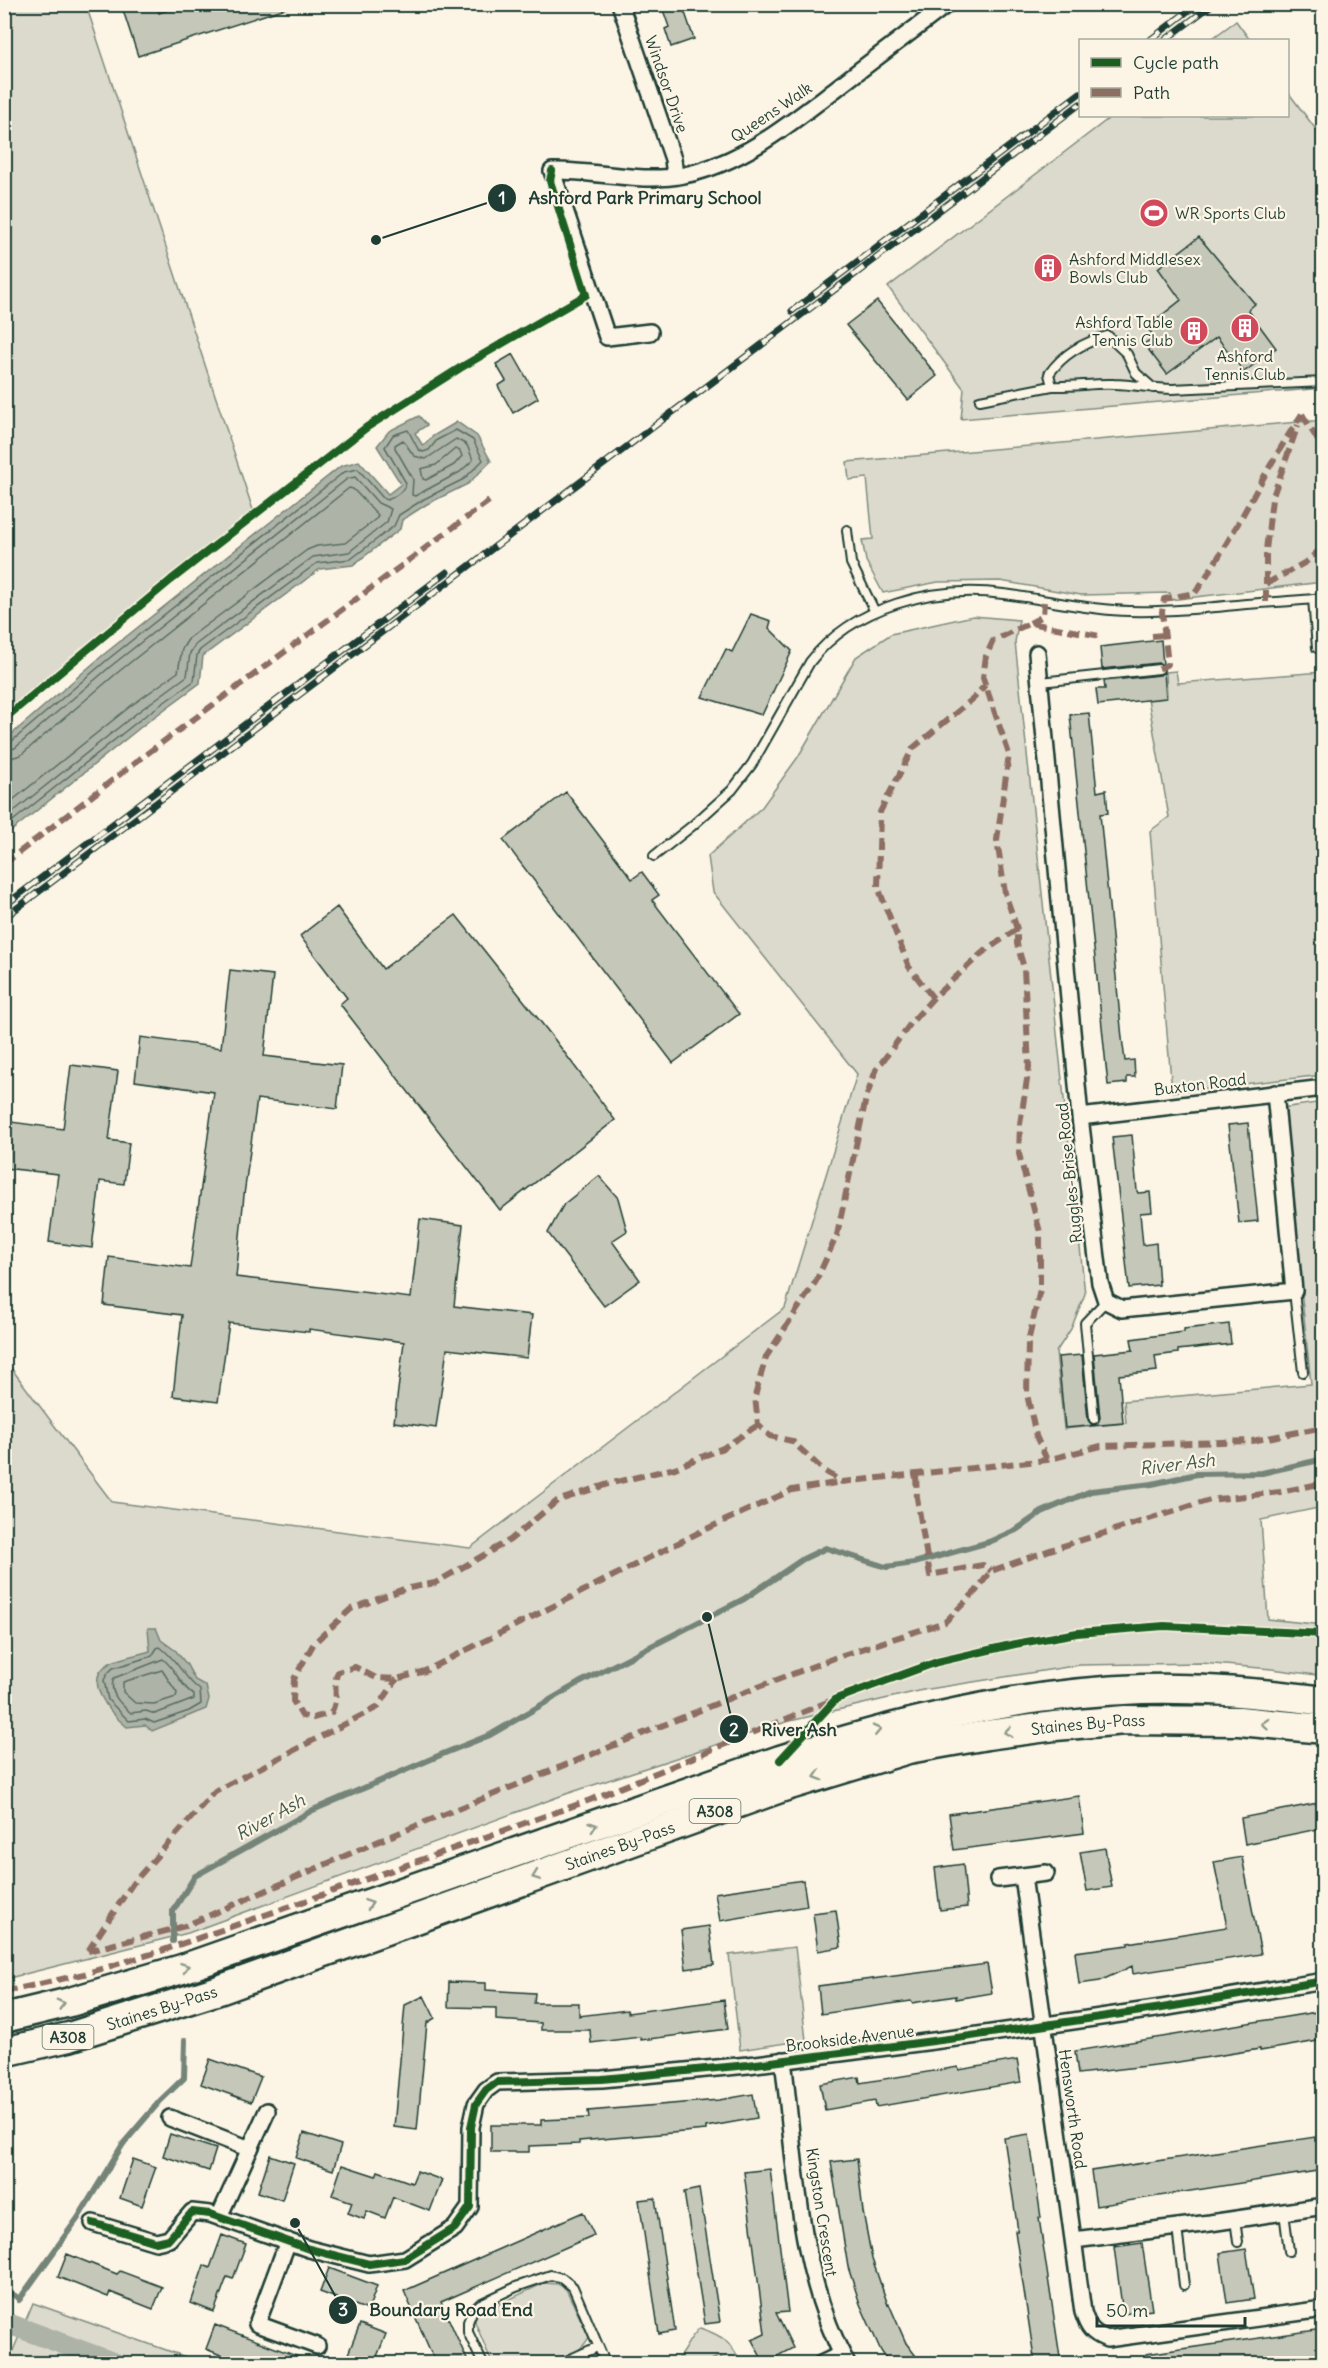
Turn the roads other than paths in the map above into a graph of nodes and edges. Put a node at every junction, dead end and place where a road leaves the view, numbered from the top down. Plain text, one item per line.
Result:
1 (620, 4) edge
2 (948, 4) edge
3 (675, 176) junction
4 (650, 332) dead end
5 (1323, 382) edge
6 (1052, 386) junction
7 (1153, 388) junction
8 (980, 400) dead end
9 (847, 530) dead end
10 (1323, 598) edge
11 (1314, 599) junction
12 (875, 612) junction
13 (1317, 648) dead end
14 (1038, 653) dead end
15 (1159, 669) dead end
16 (1041, 682) junction
17 (654, 856) dead end
18 (1323, 1088) edge
19 (1275, 1093) junction
20 (1080, 1117) junction
21 (1294, 1291) junction
22 (1106, 1301) junction
23 (1303, 1372) dead end
24 (1094, 1419) dead end
25 (1323, 1701) edge
26 (1323, 1730) edge
27 (1046, 1873) dead end
28 (1023, 1876) junction
29 (998, 1879) dead end
30 (1323, 1981) edge
31 (4, 2018) edge
32 (1043, 2026) junction
33 (4, 2052) edge
34 (783, 2060) junction
35 (267, 2111) dead end
36 (170, 2118) dead end
37 (250, 2149) junction
38 (1323, 2206) edge
39 (1284, 2212) junction
40 (219, 2217) junction
41 (1235, 2219) junction
42 (93, 2223) dead end
43 (1177, 2228) junction
44 (1074, 2240) junction
45 (288, 2241) junction
46 (1238, 2242) dead end
47 (1289, 2251) dead end
48 (1184, 2285) dead end
49 (1323, 2308) edge
50 (317, 2346) dead end
51 (597, 2347) junction
52 (844, 2359) edge
53 (483, 2364) edge
54 (560, 2364) edge
55 (606, 2364) edge
56 (821, 2364) edge

1 - 3 street, Windsor Drive
2 - 3 street, Queens Walk
3 - 4 street, Queens Walk
5 - 7 lane
6 - 7 lane
6 - 7 lane
6 - 8 lane
9 - 12 lane
10 - 11 lane
11 - 12 lane
11 - 13 lane
12 - 17 lane
14 - 16 street, Ruggles-Brise Road
15 - 16 lane
16 - 20 street, Ruggles-Brise Road
18 - 19 street, Buxton Road
19 - 20 street, Buxton Road
19 - 21 street
20 - 22 street, Ruggles-Brise Road
21 - 22 street
21 - 23 lane
22 - 24 lane
31 -> 25 highway, Staines By-Pass / A308
26 -> 33 highway, Staines By-Pass / A308
27 - 28 street
28 - 29 street
28 - 32 street, Hensworth Road
30 - 32 street, Brookside Avenue
32 - 34 street, Brookside Avenue
32 - 44 street, Hensworth Road
34 - 45 street, Brookside Avenue
34 - 52 street, Kingston Crescent
35 - 37 street
36 - 37 street
37 - 40 street
38 - 39 street
39 - 41 street
39 - 47 lane
40 - 42 street
40 - 45 street
41 - 43 street
41 - 46 lane
43 - 44 street
43 - 48 lane
44 - 49 street, Hensworth Road
45 - 50 street
51 - 53 lane
51 - 54 lane
51 - 55 lane
52 - 56 street

